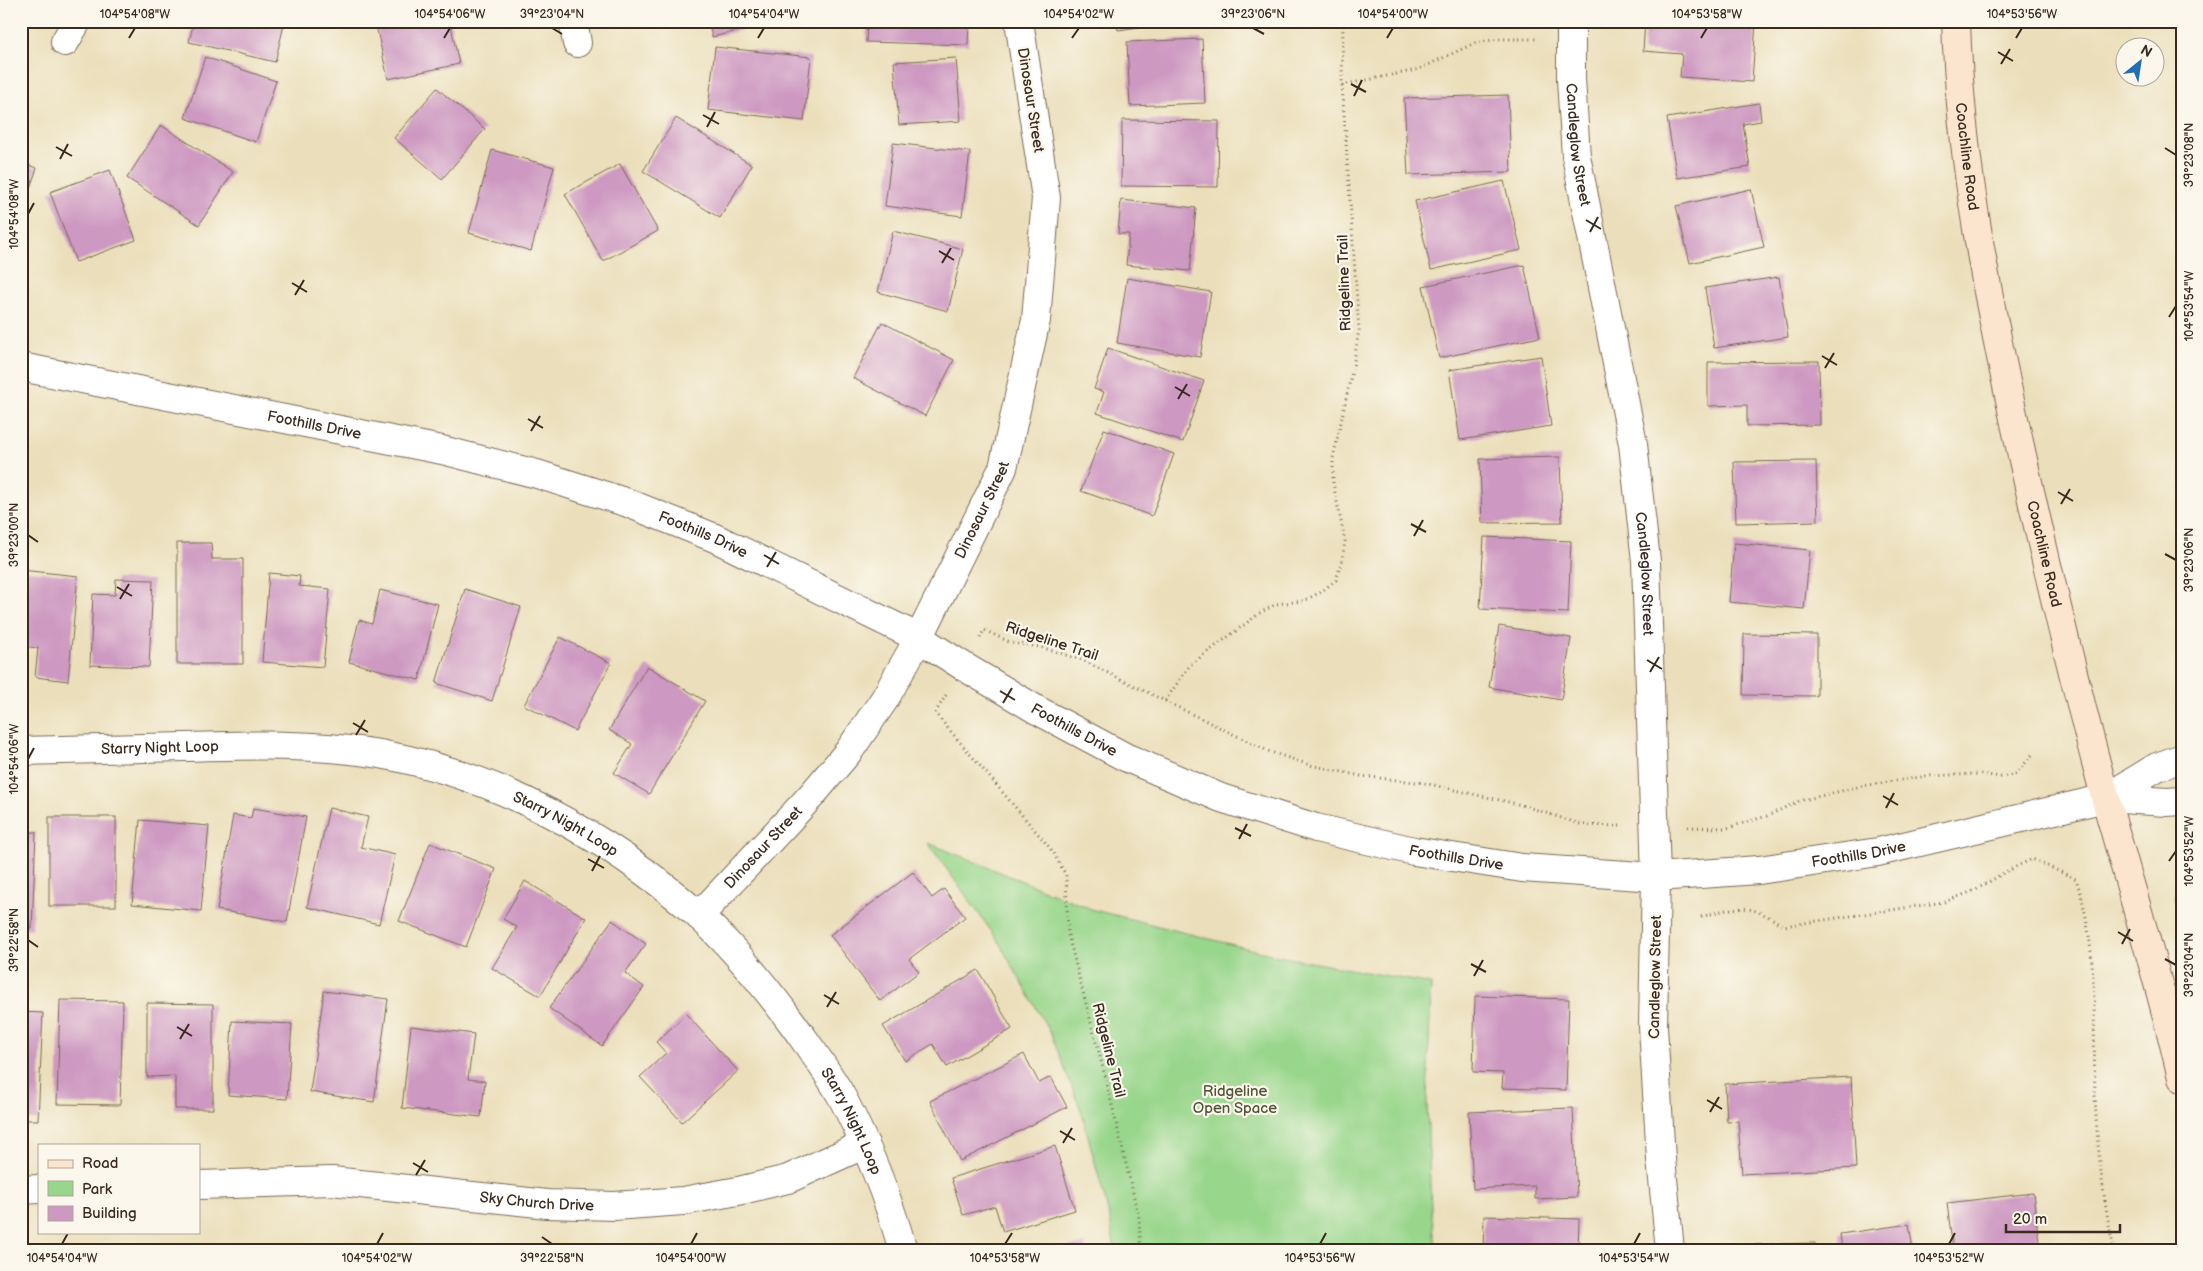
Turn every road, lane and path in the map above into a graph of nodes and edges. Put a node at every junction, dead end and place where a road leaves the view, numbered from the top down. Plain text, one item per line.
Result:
1 (1019, 21) edge
2 (1343, 21) edge
3 (1956, 21) edge
4 (1571, 27) edge
5 (1342, 85) junction
6 (21, 367) edge
7 (919, 638) junction
8 (963, 666) junction
9 (1165, 701) junction
10 (21, 752) edge
11 (2032, 755) dead end
12 (2182, 758) edge
13 (2106, 798) junction
14 (2182, 801) edge
15 (1655, 826) junction
16 (1656, 877) junction
17 (699, 916) junction
18 (1701, 917) dead end
19 (2182, 1078) edge
20 (865, 1144) junction
21 (200, 1185) edge
22 (38, 1189) edge
23 (21, 1190) edge
24 (903, 1250) edge
25 (1141, 1250) edge
26 (1670, 1250) edge
27 (2114, 1250) edge

1 - 7 street, Dinosaur Street
2 - 5 path, Ridgeline Trail
3 - 13 main road, Coachline Road
4 - 5 path
4 - 15 street, Candleglow Street
5 - 9 path, Ridgeline Trail
6 - 7 street, Foothills Drive
7 - 8 street, Foothills Drive
7 - 17 street, Dinosaur Street
8 - 9 path, Ridgeline Trail
8 - 16 street, Foothills Drive
8 - 25 path, Ridgeline Trail
9 - 15 path
10 - 17 street, Starry Night Loop
11 - 15 path
12 - 13 street
13 - 14 street
13 - 16 street, Foothills Drive
13 - 19 main road, Coachline Road
15 - 16 street, Candleglow Street
16 - 26 street, Candleglow Street
17 - 20 street, Starry Night Loop
18 - 27 path
20 - 21 street, Sky Church Drive
20 - 24 street, Starry Night Loop
22 - 23 street

